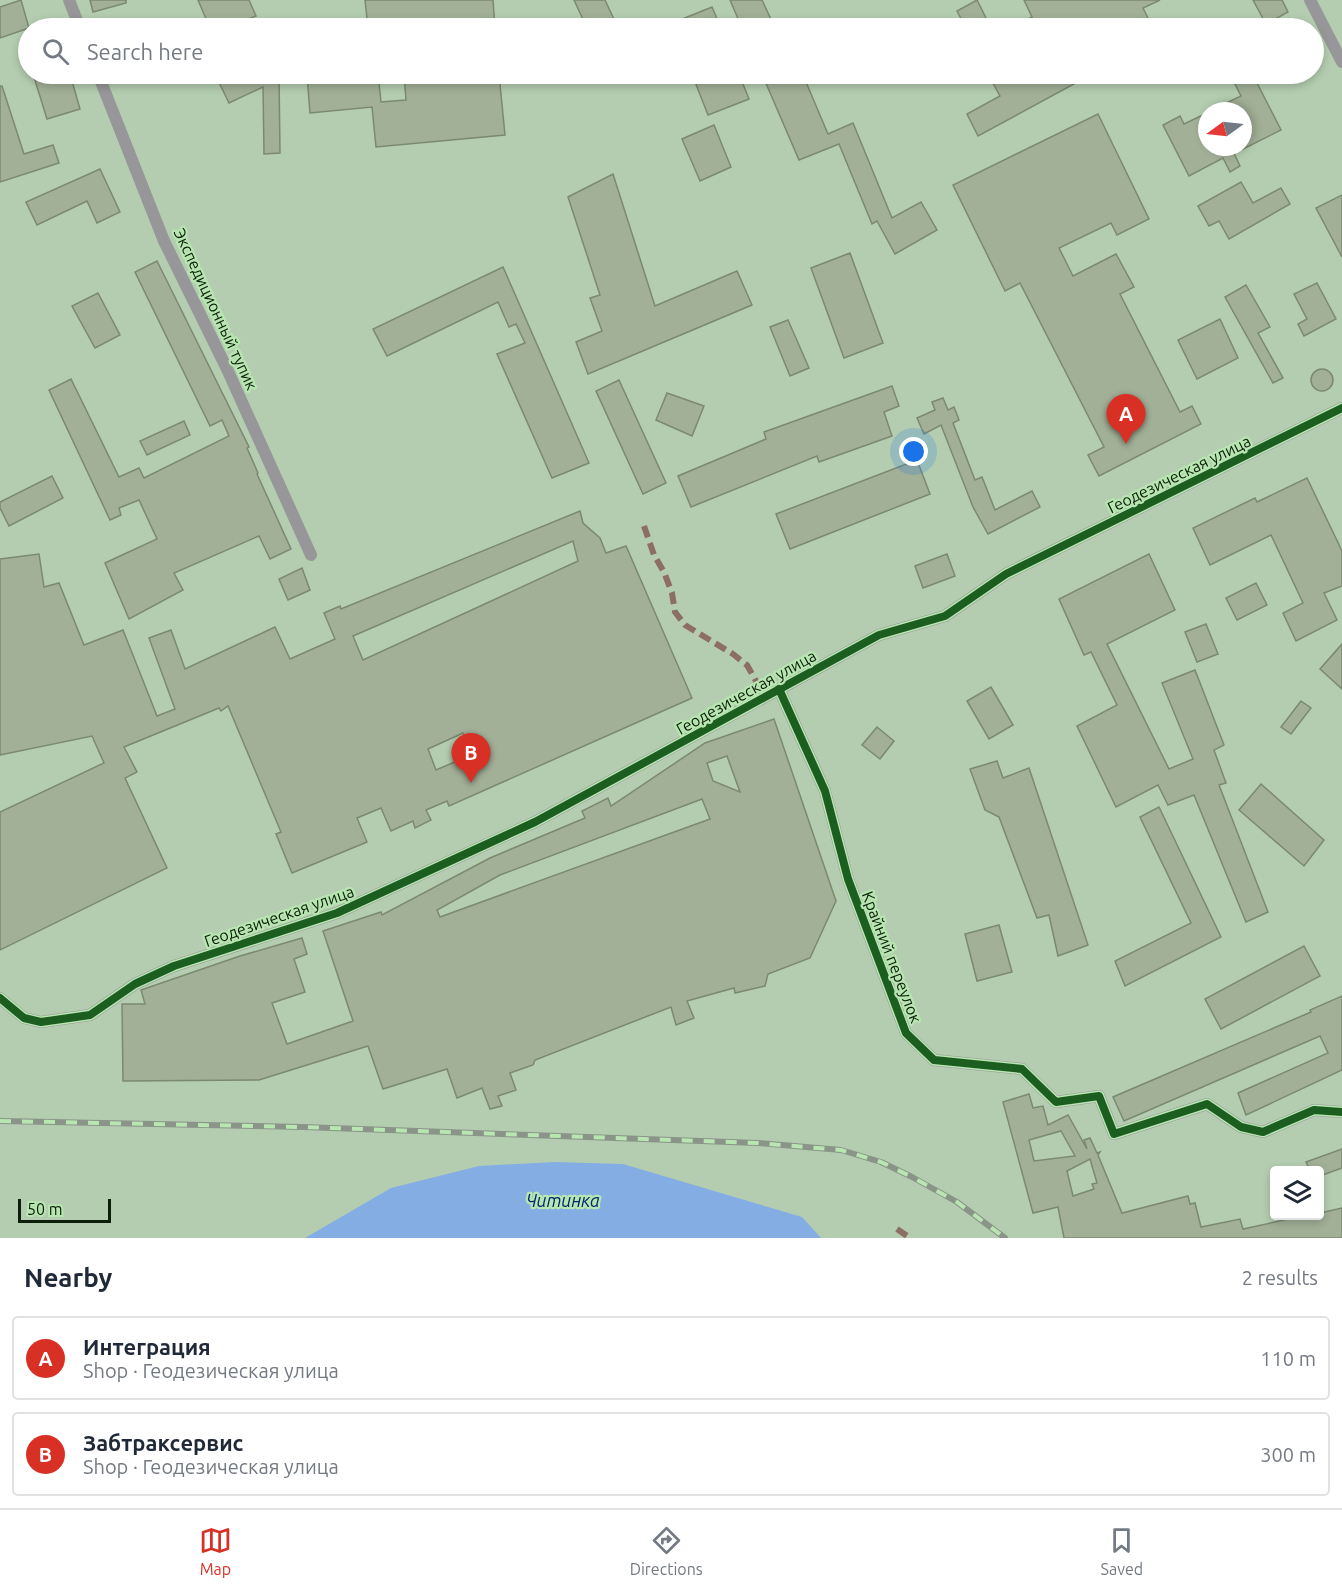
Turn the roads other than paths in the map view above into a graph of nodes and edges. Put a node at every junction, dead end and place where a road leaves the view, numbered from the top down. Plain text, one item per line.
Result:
1 (69, 0) edge
2 (1310, 0) edge
3 (76, 18) edge
4 (1319, 18) edge
5 (1324, 27) edge
6 (1342, 62) edge
7 (102, 84) edge
8 (1342, 408) edge
9 (311, 555) dead end
10 (779, 689) junction
11 (0, 998) edge
12 (1342, 1112) edge

1 - 3 street
2 - 4 street
5 - 6 street
7 - 9 street, Экспедиционный тупик
8 - 10 street, Геодезическая улица
10 - 11 street, Геодезическая улица
10 - 12 street, Крайний переулок

